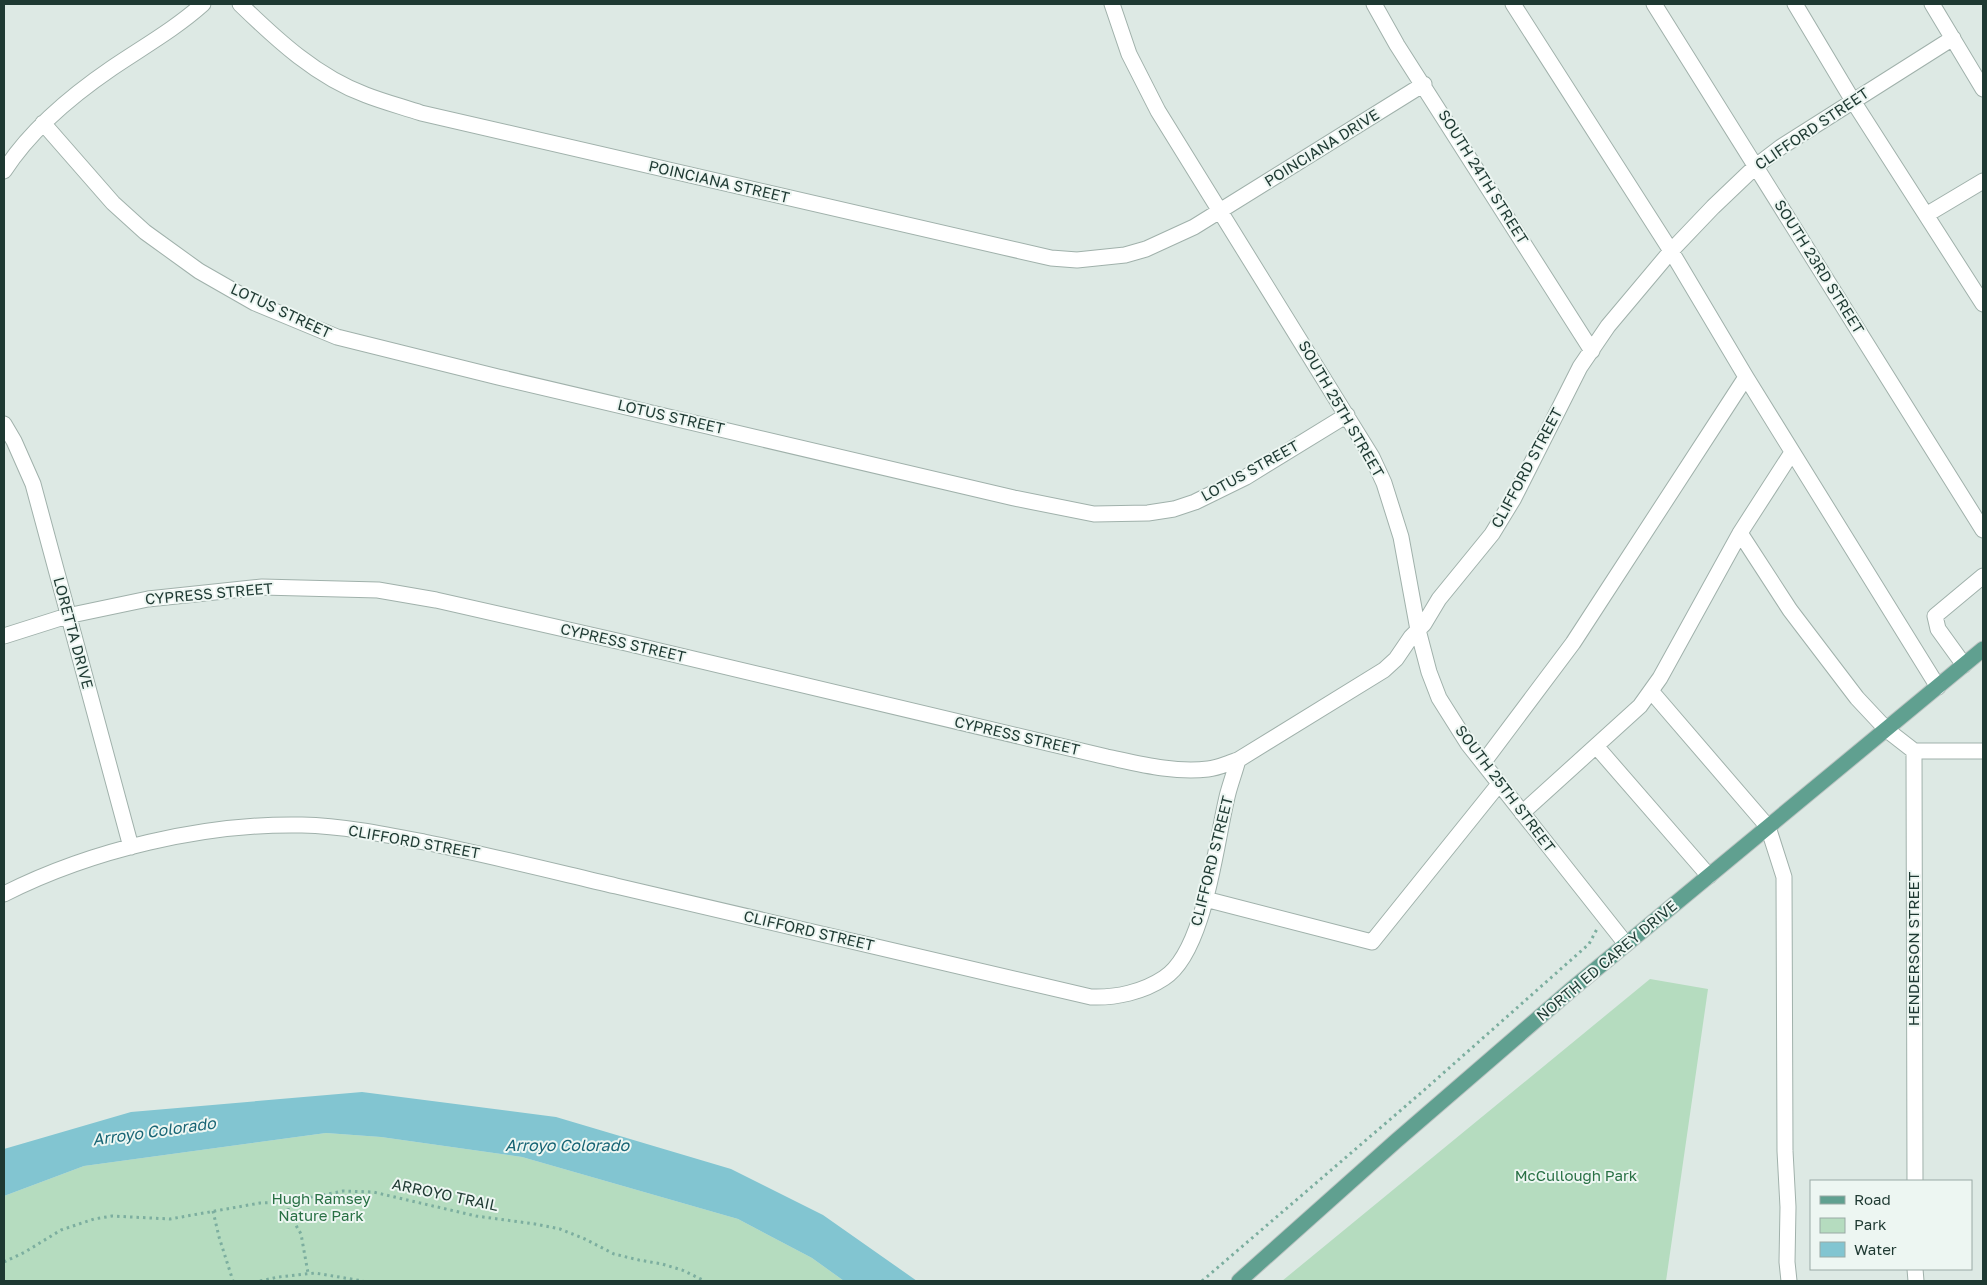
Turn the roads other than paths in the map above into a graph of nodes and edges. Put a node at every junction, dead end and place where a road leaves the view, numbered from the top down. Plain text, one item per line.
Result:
1 (203, 4) edge
2 (240, 4) edge
3 (1112, 4) edge
4 (1374, 4) edge
5 (1513, 4) edge
6 (1654, 4) edge
7 (1795, 4) edge
8 (1932, 4) edge
9 (1953, 38) junction
10 (1424, 84) junction
11 (1982, 84) edge
12 (1853, 100) junction
13 (43, 124) junction
14 (1756, 166) junction
15 (4, 171) edge
16 (1983, 181) edge
17 (1221, 211) junction
18 (1926, 215) junction
19 (1671, 252) junction
20 (1977, 282) edge
21 (1983, 304) edge
22 (1592, 351) junction
23 (1746, 377) junction
24 (1348, 415) junction
25 (4, 424) edge
26 (1793, 453) junction
27 (1983, 530) edge
28 (1740, 533) junction
29 (1983, 576) edge
30 (67, 616) junction
31 (1418, 630) junction
32 (4, 636) edge
33 (1983, 649) edge
34 (1964, 665) junction
35 (1938, 687) junction
36 (1651, 691) junction
37 (1887, 730) junction
38 (1596, 746) junction
39 (1914, 751) junction
40 (1983, 751) edge
41 (1238, 760) junction
42 (1482, 763) junction
43 (1499, 784) junction
44 (1522, 813) junction
45 (1768, 827) junction
46 (131, 847) junction
47 (1709, 876) junction
48 (4, 894) edge
49 (1205, 899) junction
50 (1626, 944) junction
51 (1915, 1180) edge
52 (1239, 1281) edge
53 (1789, 1281) edge

1 - 13 street
2 - 17 street, POINCIANA STREET
3 - 17 street, SOUTH 25TH STREET
4 - 10 street, SOUTH 24TH STREET
5 - 19 street
6 - 14 street, SOUTH 23RD STREET
7 - 12 street
8 - 9 street
9 - 11 street
9 - 12 street, CLIFFORD STREET
10 - 17 street, POINCIANA DRIVE
10 - 22 street, SOUTH 24TH STREET
12 - 14 street, CLIFFORD STREET
12 - 18 street
13 - 15 street
13 - 24 street, LOTUS STREET
14 - 19 street, CLIFFORD STREET
14 - 27 street, SOUTH 23RD STREET
16 - 18 street
17 - 24 street, SOUTH 25TH STREET
18 - 20 street
19 - 22 street, CLIFFORD STREET
19 - 23 street
20 - 21 street
22 - 31 street, CLIFFORD STREET
23 - 26 street
23 - 42 street
24 - 31 street, SOUTH 25TH STREET
25 - 30 street, LORETTA DRIVE
26 - 28 street
26 - 35 street
28 - 36 street
28 - 37 street
29 - 34 street
30 - 32 street, CYPRESS STREET
30 - 41 street, CYPRESS STREET
30 - 46 street, LORETTA DRIVE
31 - 41 street, CLIFFORD STREET
31 - 42 street, SOUTH 25TH STREET
33 - 34 main road, NORTH ED CAREY DRIVE
34 - 35 main road, NORTH ED CAREY DRIVE
35 - 37 main road, NORTH ED CAREY DRIVE
36 - 38 street
36 - 45 street
37 - 39 street
37 - 45 main road, NORTH ED CAREY DRIVE
38 - 44 street
38 - 47 street
39 - 40 street
39 - 51 street, HENDERSON STREET
41 - 49 street, CLIFFORD STREET
42 - 43 street, SOUTH 25TH STREET
43 - 44 street, SOUTH 25TH STREET
43 - 49 street
44 - 50 street, SOUTH 25TH STREET
45 - 47 main road, NORTH ED CAREY DRIVE
45 - 53 street
46 - 48 street, CLIFFORD STREET
46 - 49 street, CLIFFORD STREET
47 - 50 main road, NORTH ED CAREY DRIVE
50 - 52 main road, NORTH ED CAREY DRIVE

